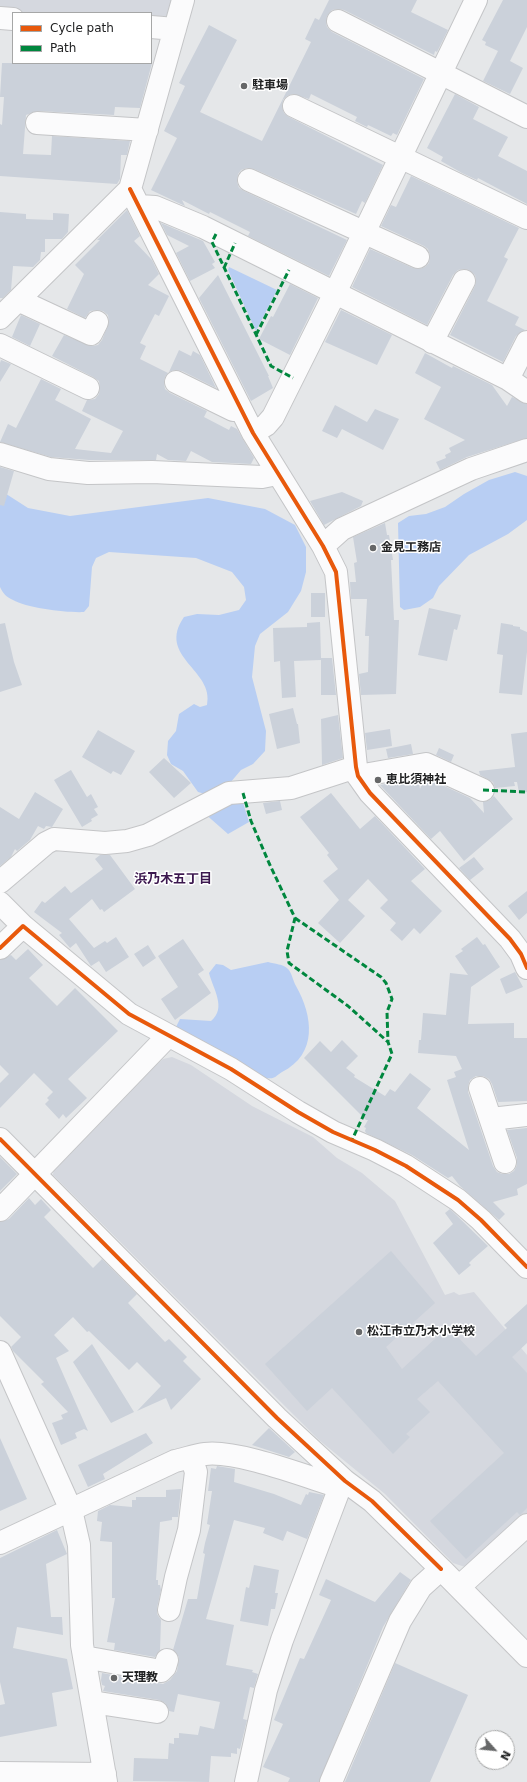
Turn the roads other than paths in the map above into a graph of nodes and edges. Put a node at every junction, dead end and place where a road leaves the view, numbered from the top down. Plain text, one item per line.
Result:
1 (183, 0) edge
2 (476, 0) edge
3 (0, 18) edge
4 (12, 19) edge
5 (338, 21) dead end
6 (152, 27) edge
7 (175, 29) junction
8 (440, 74) junction
9 (294, 106) dead end
10 (527, 117) edge
11 (37, 123) dead end
12 (147, 130) junction
13 (401, 156) junction
14 (249, 180) dead end
15 (135, 197) junction
16 (527, 218) edge
17 (364, 232) junction
18 (418, 256) dead end
19 (464, 281) dead end
20 (335, 293) junction
21 (22, 302) junction
22 (0, 318) edge
23 (91, 334) dead end
24 (432, 342) junction
25 (527, 342) edge
26 (0, 345) edge
27 (508, 380) junction
28 (176, 382) dead end
29 (88, 388) dead end
30 (527, 392) edge
31 (241, 410) junction
32 (253, 433) junction
33 (527, 450) edge
34 (0, 454) edge
35 (277, 474) junction
36 (323, 546) junction
37 (357, 771) junction
38 (483, 790) dead end
39 (0, 882) edge
40 (0, 903) edge
41 (23, 926) junction
42 (0, 948) edge
43 (527, 968) edge
44 (168, 1036) junction
45 (480, 1088) dead end
46 (527, 1115) edge
47 (491, 1119) junction
48 (0, 1139) edge
49 (505, 1162) dead end
50 (35, 1174) junction
51 (2, 1205) edge
52 (527, 1267) edge
53 (0, 1352) edge
54 (191, 1457) junction
55 (343, 1484) junction
56 (70, 1510) junction
57 (527, 1525) edge
58 (0, 1543) edge
59 (441, 1569) junction
60 (459, 1588) junction
61 (169, 1610) dead end
62 (527, 1656) edge
63 (84, 1657) junction
64 (167, 1660) dead end
65 (92, 1702) junction
66 (157, 1712) dead end
67 (0, 1774) edge
68 (105, 1778) edge
69 (246, 1782) edge
70 (331, 1782) edge

1 - 7 street
2 - 8 street
3 - 4 street
5 - 8 street
6 - 7 street
7 - 12 street
8 - 10 street
8 - 13 street
9 - 13 street
11 - 12 street
12 - 15 street
13 - 16 street
13 - 17 street
14 - 17 street
15 - 20 street
15 - 21 street
15 - 31 street
17 - 18 street
17 - 20 street
19 - 24 street
20 - 24 street
20 - 32 street
21 - 22 street
21 - 23 street
24 - 27 street
25 - 27 street
26 - 29 street
27 - 30 street
28 - 31 street
31 - 32 street
32 - 35 street
33 - 36 street
34 - 35 street
35 - 36 street
36 - 37 street
37 - 38 street
37 - 39 street
37 - 43 street
40 - 41 street
41 - 42 street
41 - 44 street
44 - 50 street
44 - 52 street
45 - 47 street
46 - 47 street
47 - 49 street
48 - 50 street
50 - 51 street
50 - 55 street
53 - 56 street
54 - 55 street
54 - 56 street
54 - 61 street
55 - 59 street
55 - 69 street
56 - 58 street
56 - 63 street
57 - 60 street
59 - 60 street
59 - 70 street
60 - 62 street
63 - 64 street
63 - 65 street
65 - 66 street
65 - 68 street
67 - 68 street

